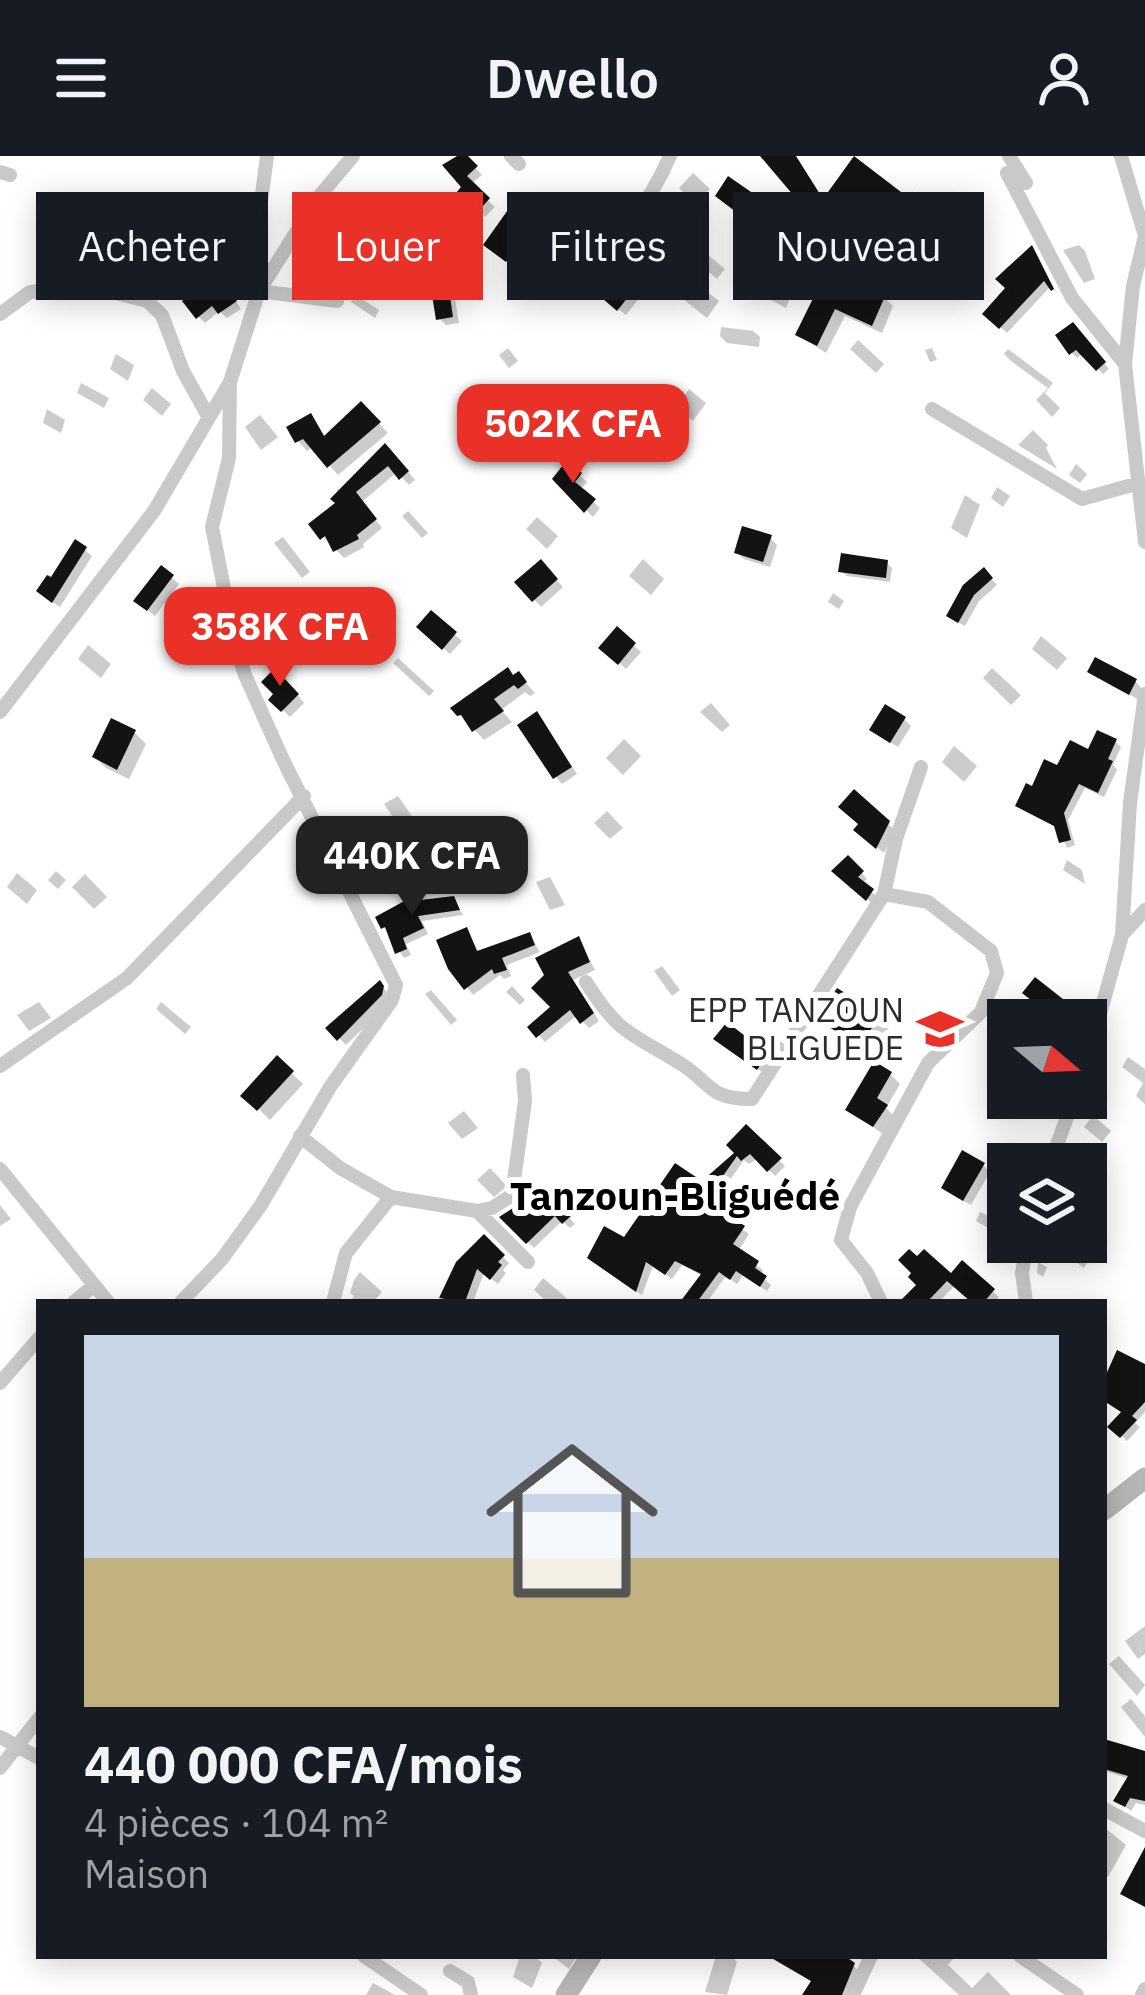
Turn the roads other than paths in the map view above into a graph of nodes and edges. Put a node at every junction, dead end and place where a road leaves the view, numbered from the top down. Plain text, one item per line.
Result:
1 (267, 156) edge
2 (353, 156) edge
3 (670, 156) edge
4 (1009, 156) edge
5 (1121, 156) edge
6 (262, 192) edge
7 (654, 192) edge
8 (1145, 236) edge
9 (268, 277) edge
10 (268, 292) edge
11 (256, 300) edge
12 (337, 302) dead end
13 (0, 314) edge
14 (1125, 364) junction
15 (230, 382) junction
16 (932, 409) dead end
17 (208, 416) junction
18 (1139, 483) junction
19 (1145, 542) edge
20 (1145, 694) edge
21 (0, 712) edge
22 (921, 767) dead end
23 (304, 796) junction
24 (884, 894) junction
25 (1145, 910) edge
26 (1122, 935) junction
27 (586, 982) dead end
28 (1104, 999) edge
29 (0, 1066) edge
30 (523, 1075) dead end
31 (300, 1136) junction
32 (0, 1169) edge
33 (391, 1197) junction
34 (477, 1211) junction
35 (528, 1262) dead end
36 (1024, 1263) edge
37 (93, 1286) junction
38 (78, 1299) edge
39 (105, 1299) edge
40 (184, 1299) edge
41 (334, 1299) edge
42 (880, 1299) edge
43 (1026, 1299) edge
44 (36, 1341) edge
45 (0, 1383) edge
46 (1143, 1482) edge
47 (1107, 1508) edge
48 (36, 1722) edge
49 (0, 1737) edge
50 (16, 1747) junction
51 (36, 1757) edge
52 (0, 1768) edge
53 (1107, 1811) edge
54 (1145, 1831) edge
55 (368, 1959) edge
56 (589, 1959) edge
57 (870, 1959) edge
58 (1025, 1959) edge
59 (1045, 1959) edge
60 (450, 1971) dead end
61 (1046, 1973) junction
62 (421, 1995) edge
63 (471, 1995) edge
64 (566, 1995) edge
65 (854, 1995) edge
66 (1077, 1995) edge

1 - 6 street
2 - 9 street
3 - 7 street
4 - 14 street
5 - 8 street
8 - 14 street
10 - 12 street
11 - 15 street
13 - 17 street
14 - 18 street
15 - 17 street
15 - 23 street
16 - 18 street
17 - 21 street
18 - 19 street
20 - 26 street
22 - 24 street
23 - 29 street
23 - 31 street
24 - 27 street
24 - 42 street
25 - 26 street
26 - 28 street
30 - 34 street
31 - 33 street
31 - 40 street
32 - 37 street
33 - 34 street
33 - 41 street
34 - 35 street
36 - 43 street
37 - 38 street
37 - 39 street
44 - 45 street
46 - 47 main road
48 - 50 street
49 - 50 street
50 - 51 street
50 - 52 street
53 - 54 street
55 - 62 street
56 - 64 main road
57 - 65 street
58 - 61 street
59 - 61 street
60 - 63 street
61 - 66 street

